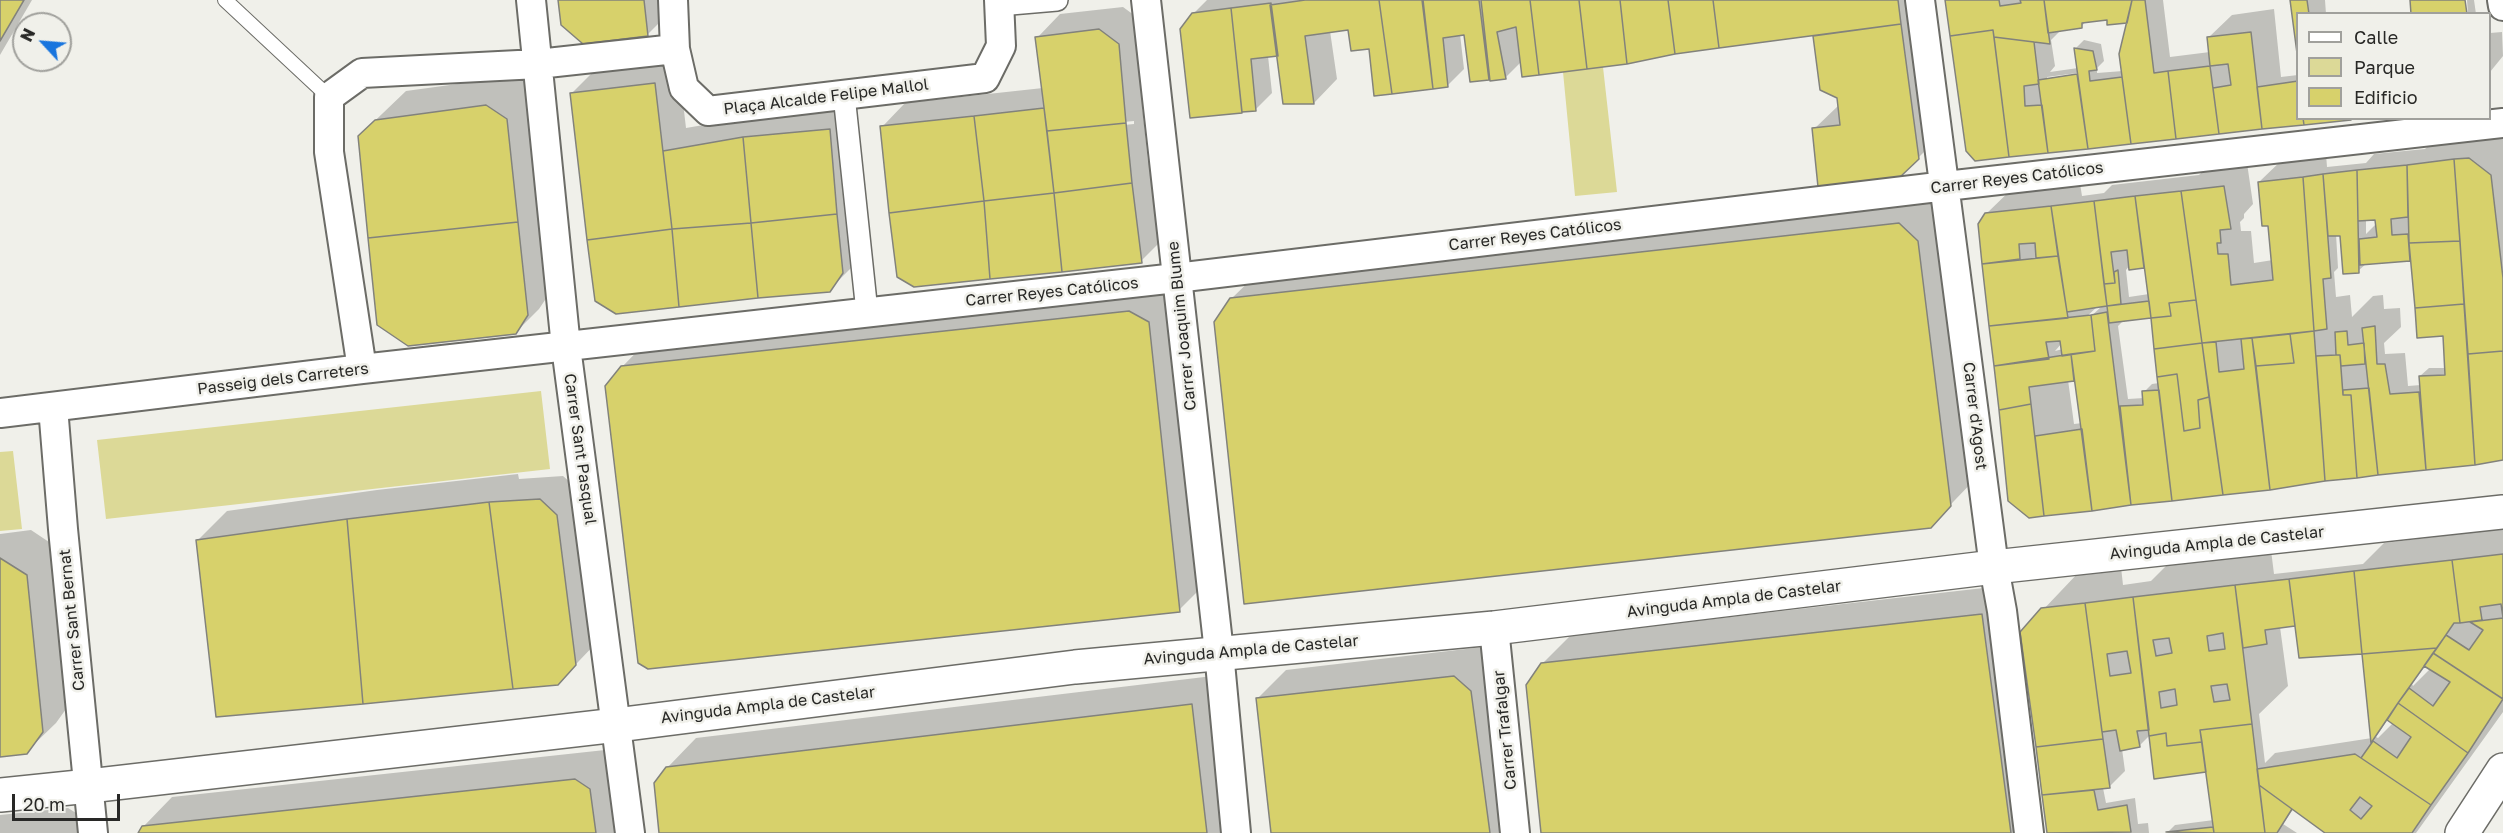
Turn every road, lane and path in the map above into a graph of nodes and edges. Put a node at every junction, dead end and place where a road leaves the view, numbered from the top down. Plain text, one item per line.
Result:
1 (225, 0) edge
2 (531, 0) edge
3 (673, 0) edge
4 (1057, 0) edge
5 (1146, 0) edge
6 (1920, 0) edge
7 (2502, 0) edge
8 (999, 2) edge
9 (2503, 6) edge
10 (675, 49) junction
11 (538, 64) junction
12 (844, 95) junction
13 (329, 97) junction
14 (2503, 123) edge
15 (1946, 186) junction
16 (1176, 278) junction
17 (867, 312) junction
18 (566, 347) junction
19 (362, 369) junction
20 (53, 407) junction
21 (0, 413) edge
22 (2503, 512) edge
23 (1994, 567) junction
24 (1494, 628) junction
25 (1219, 652) junction
26 (617, 724) junction
27 (2503, 770) edge
28 (89, 786) junction
29 (0, 795) edge
30 (93, 833) edge
31 (630, 833) edge
32 (1236, 833) edge
33 (1515, 833) edge
34 (2029, 833) edge
35 (2462, 833) edge

1 - 13 lane
2 - 11 street, Carrer Sant Pasqual
3 - 10 street, Plaça Alcalde Felipe Mallol
4 - 8 street
5 - 16 street, Carrer Joaquim Blume
6 - 15 street, Carrer d'Agost
7 - 9 street
8 - 12 street, Plaça Alcalde Felipe Mallol
10 - 11 street
10 - 12 street, Plaça Alcalde Felipe Mallol
11 - 13 street
11 - 18 street, Carrer Sant Pasqual
12 - 17 street
13 - 19 street
14 - 15 street, Carrer Reyes Católicos
15 - 16 street, Carrer Reyes Católicos
15 - 23 street, Carrer d'Agost
16 - 17 street, Carrer Reyes Católicos
16 - 25 street, Carrer Joaquim Blume
17 - 18 street, Carrer Reyes Católicos
18 - 19 street, Passeig dels Carreters
18 - 26 street, Carrer Sant Pasqual
19 - 20 street, Passeig dels Carreters
20 - 21 street, Passeig dels Carreters
20 - 28 street, Carrer Sant Bernat
22 - 23 main road, Avinguda Ampla de Castelar
23 - 24 main road, Avinguda Ampla de Castelar
23 - 34 street, Carrer d'Agost
24 - 25 main road, Avinguda Ampla de Castelar
24 - 33 street, Carrer Trafalgar
25 - 26 main road, Avinguda Ampla de Castelar
25 - 32 street, Carrer Joaquim Blume
26 - 28 main road, Avinguda Ampla de Castelar
26 - 31 street, Carrer Sant Pasqual
27 - 35 main road
28 - 29 main road, Avinguda Ampla de Castelar
28 - 30 street, Carrer Sant Bernat

